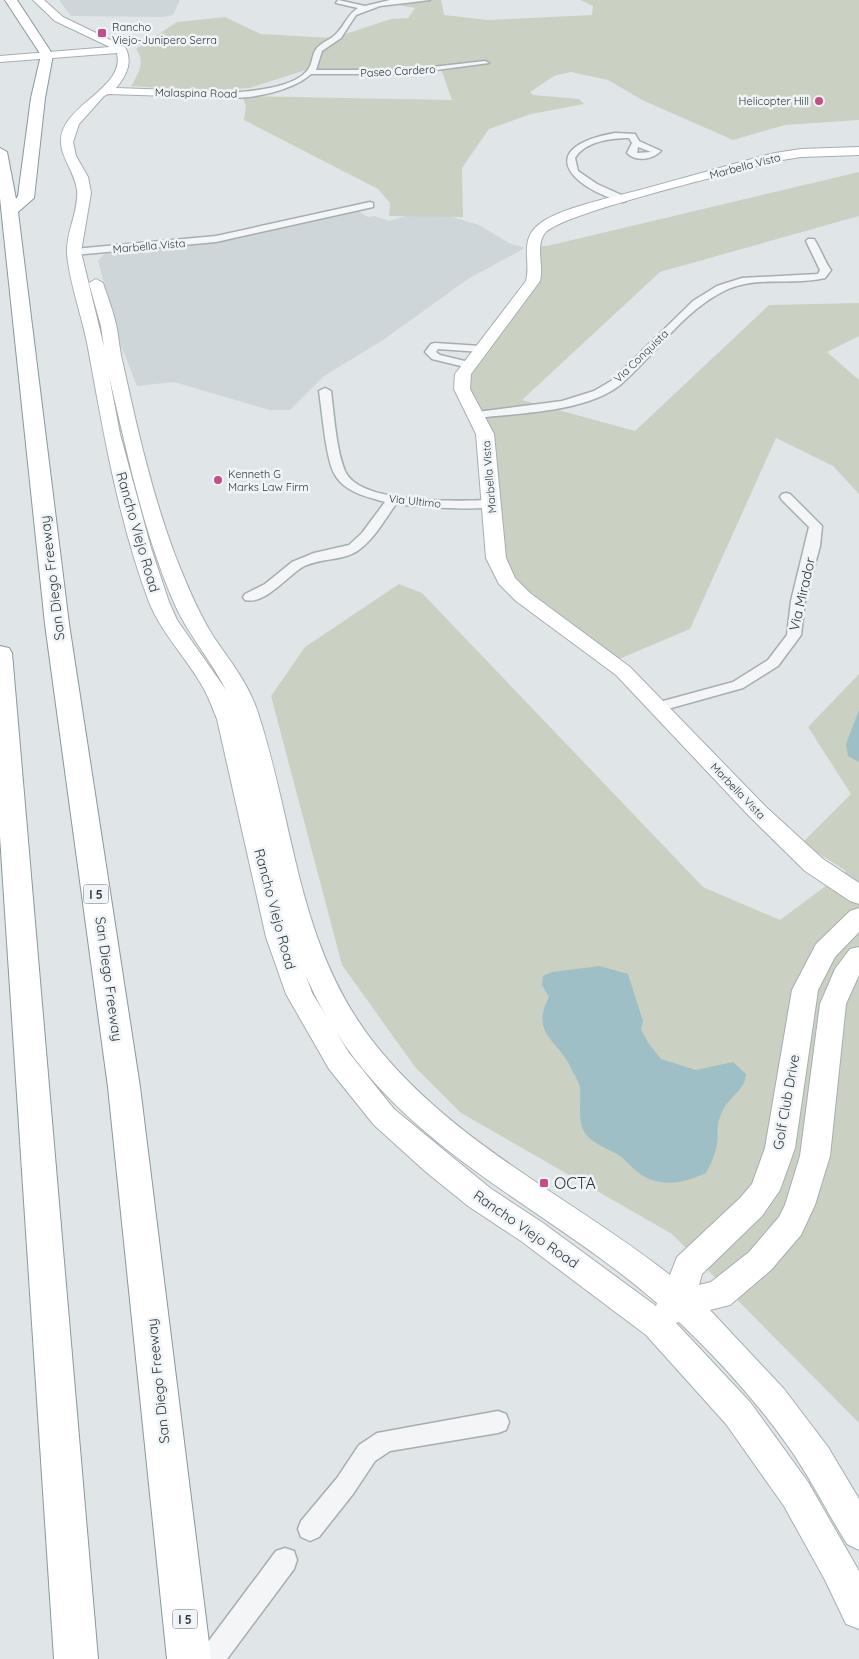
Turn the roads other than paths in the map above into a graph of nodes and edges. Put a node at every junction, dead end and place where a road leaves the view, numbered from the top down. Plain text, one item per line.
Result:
1 (11, 0) edge
2 (38, 0) edge
3 (427, 0) edge
4 (338, 2) dead end
5 (366, 8) junction
6 (121, 50) junction
7 (47, 55) junction
8 (0, 58) edge
9 (485, 63) dead end
10 (310, 72) junction
11 (107, 91) junction
12 (231, 95) joint
13 (636, 143) dead end
14 (859, 151) edge
15 (0, 152) edge
16 (623, 199) junction
17 (370, 205) dead end
18 (10, 211) junction
19 (91, 227) dead end
20 (811, 241) dead end
21 (81, 252) junction
22 (481, 349) junction
23 (469, 365) junction
24 (324, 391) dead end
25 (476, 416) junction
26 (786, 497) dead end
27 (392, 501) junction
28 (491, 504) junction
29 (250, 596) dead end
30 (0, 653) edge
31 (657, 708) junction
32 (859, 895) edge
33 (859, 917) edge
34 (859, 956) edge
35 (668, 1313) junction
36 (498, 1422) dead end
37 (310, 1528) dead end
38 (859, 1532) edge
39 (285, 1560) dead end
40 (859, 1611) edge
41 (76, 1659) edge
42 (189, 1659) edge
43 (211, 1659) edge

1 - 7 highway
2 - 6 main road
3 - 5 street
4 - 5 street
5 - 10 street
6 - 7 main road
6 - 11 main road, Rancho Viejo Road
7 - 8 main road
7 - 18 highway
9 - 10 street, Paseo Cardero
10 - 12 street, Malaspina Road
11 - 12 street, Malaspina Road
11 - 21 main road, Rancho Viejo Road
13 - 16 street
14 - 16 main road, Marbella Vista
15 - 18 highway, San Diego Freeway / I 5
16 - 22 main road, Marbella Vista
17 - 21 street, Marbella Vista
18 - 42 highway, San Diego Freeway / I 5
19 - 21 main road, Rancho Viejo Road
20 - 25 street, Via Conquista
21 - 35 main road, Rancho Viejo Road
22 - 23 main road, Marbella Vista
22 - 23 street
23 - 25 main road, Marbella Vista
24 - 27 street, Via Ultimo
25 - 28 main road, Marbella Vista
26 - 31 street, Via Mirador
27 - 28 street, Via Ultimo
27 - 29 street
28 - 31 main road, Marbella Vista
30 - 41 highway
31 - 32 main road, Marbella Vista
33 - 35 main road, Golf Club Drive
34 - 35 main road
35 - 38 main road, Rancho Viejo Road
35 - 40 main road, Rancho Viejo Road
36 - 37 street
39 - 43 street

